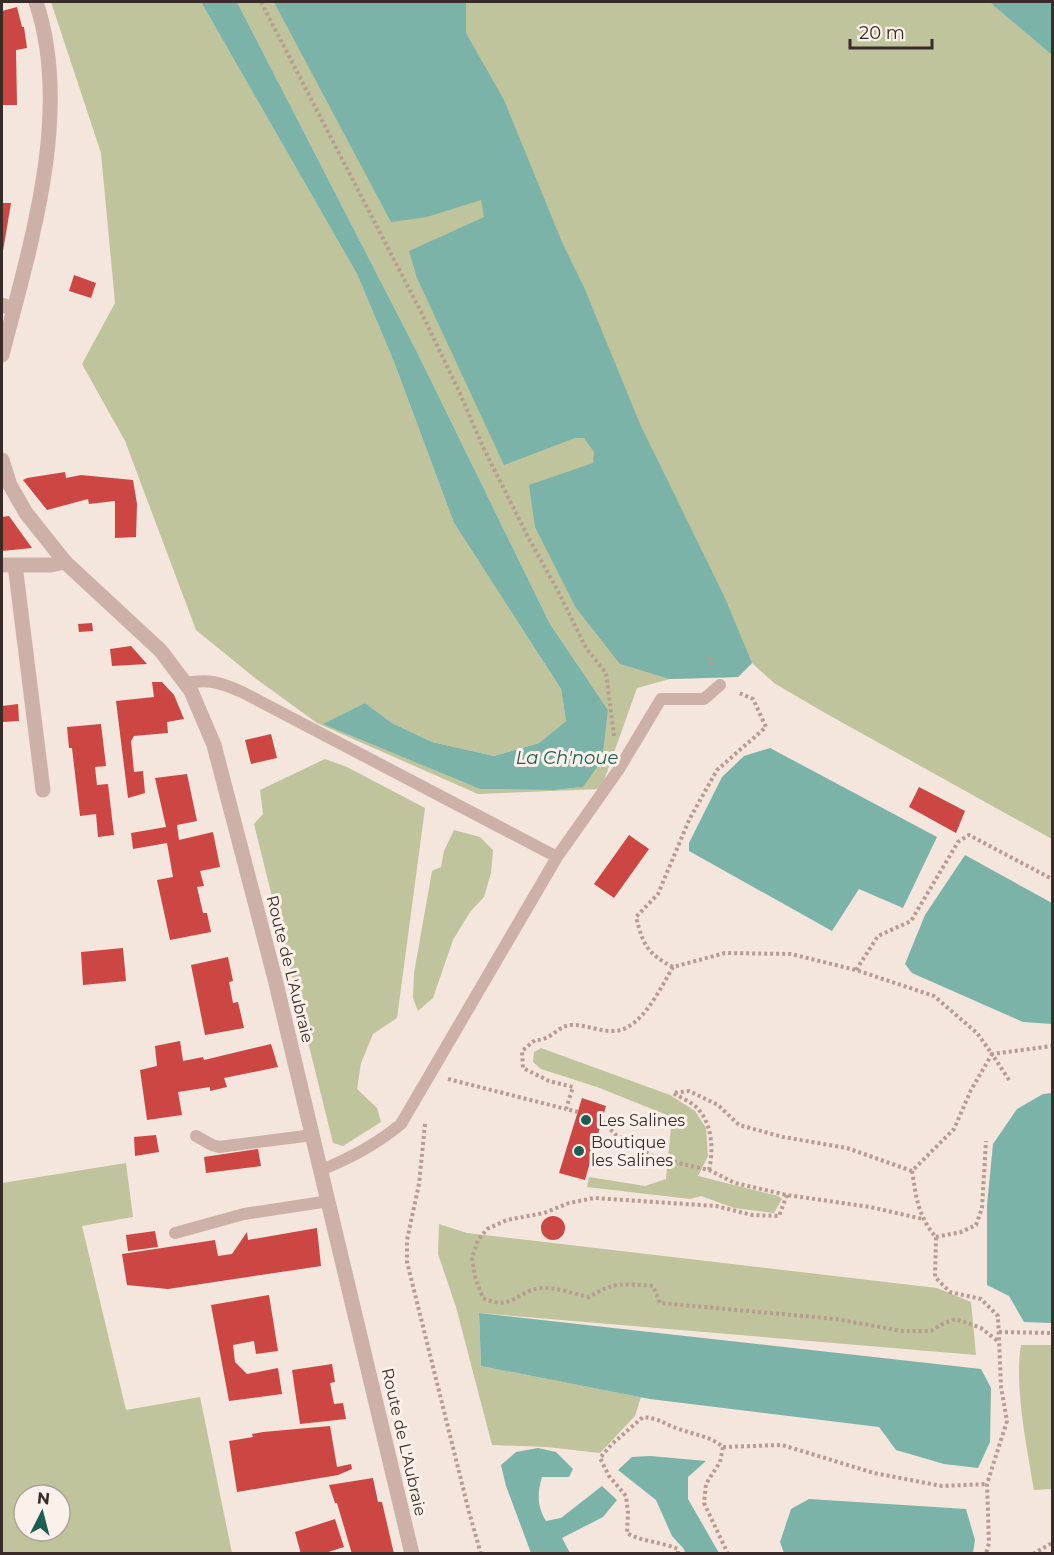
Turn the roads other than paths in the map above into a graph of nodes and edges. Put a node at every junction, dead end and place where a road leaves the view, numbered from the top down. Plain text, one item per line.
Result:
1 (36, 2) edge
2 (8, 307) edge
3 (2, 355) edge
4 (2, 465) edge
5 (66, 562) junction
6 (8, 565) edge
7 (184, 683) junction
8 (720, 685) road end
9 (43, 790) dead end
10 (557, 857) junction
11 (313, 1135) junction
12 (196, 1136) dead end
13 (321, 1170) junction
14 (329, 1201) junction
15 (175, 1233) dead end
16 (412, 1554) edge

1 - 2 street
2 - 3 street
4 - 5 street, Route de L'Aubraie
5 - 6 street
5 - 7 street, Route de L'Aubraie
6 - 9 street
7 - 10 lane
7 - 11 street, Route de L'Aubraie
8 - 10 lane
10 - 13 lane
11 - 12 lane
11 - 13 street, Route de L'Aubraie
13 - 14 street, Route de L'Aubraie
14 - 15 lane
14 - 16 street, Route de L'Aubraie

